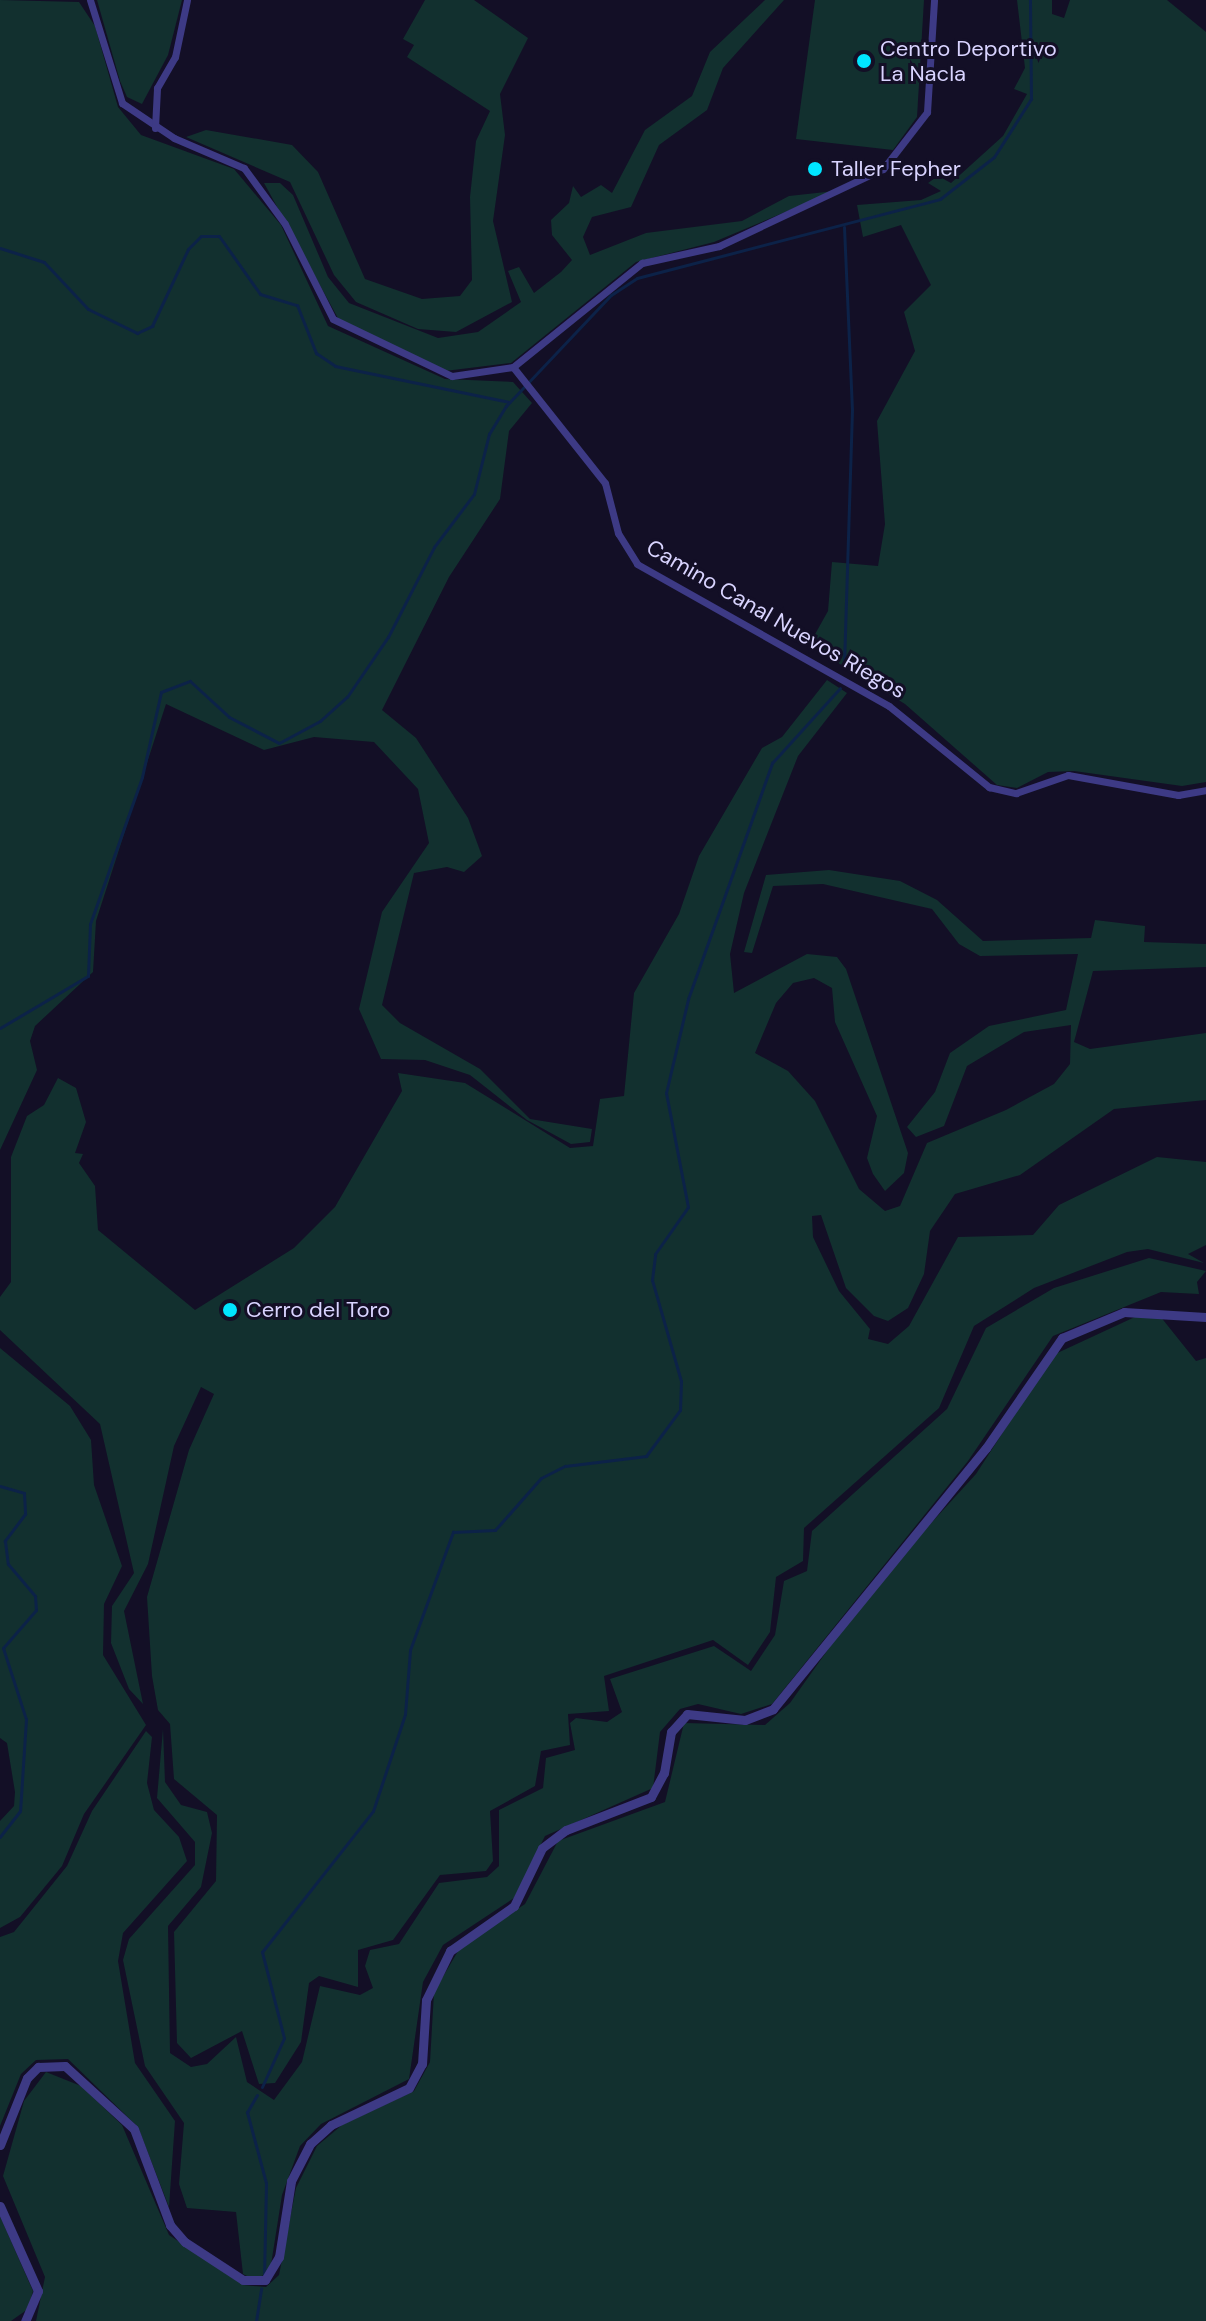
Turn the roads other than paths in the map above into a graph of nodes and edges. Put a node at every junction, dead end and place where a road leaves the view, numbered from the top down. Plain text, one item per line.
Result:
1 (90, 0) edge
2 (187, 0) edge
3 (934, 0) edge
4 (155, 128) junction
5 (513, 367) junction
6 (1206, 790) edge
7 (1206, 1317) edge
8 (0, 2145) edge
9 (0, 2206) edge
10 (25, 2321) edge

1 - 4 street
2 - 4 street
3 - 5 street
4 - 5 street
5 - 6 street, Camino Canal Nuevos Riegos
7 - 8 street
9 - 10 street

